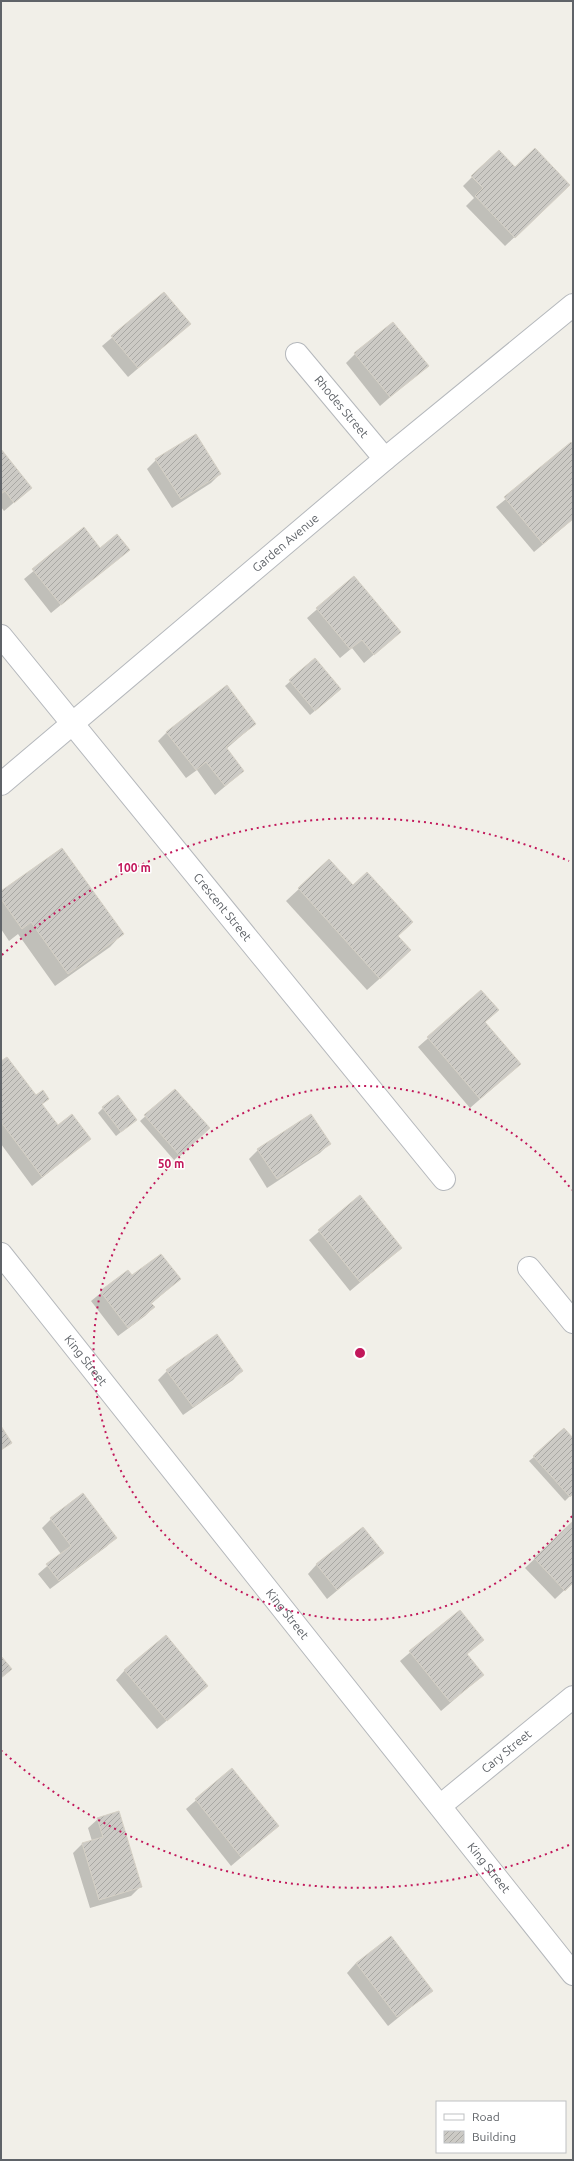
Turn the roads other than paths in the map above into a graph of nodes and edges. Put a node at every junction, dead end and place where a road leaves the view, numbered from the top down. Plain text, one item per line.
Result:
1 (573, 305) edge
2 (297, 354) dead end
3 (384, 459) junction
4 (1, 636) edge
5 (74, 723) junction
6 (1, 784) edge
7 (444, 1179) dead end
8 (1, 1254) edge
9 (529, 1268) dead end
10 (573, 1322) edge
11 (573, 1697) edge
12 (440, 1806) junction
13 (573, 1974) edge

1 - 3 street, Garden Avenue
2 - 3 street, Rhodes Street
3 - 5 street, Garden Avenue
4 - 5 street, Crescent Street
5 - 6 street, Garden Avenue
5 - 7 street, Crescent Street
8 - 12 street, King Street
9 - 10 street
11 - 12 street, Cary Street
12 - 13 street, King Street

